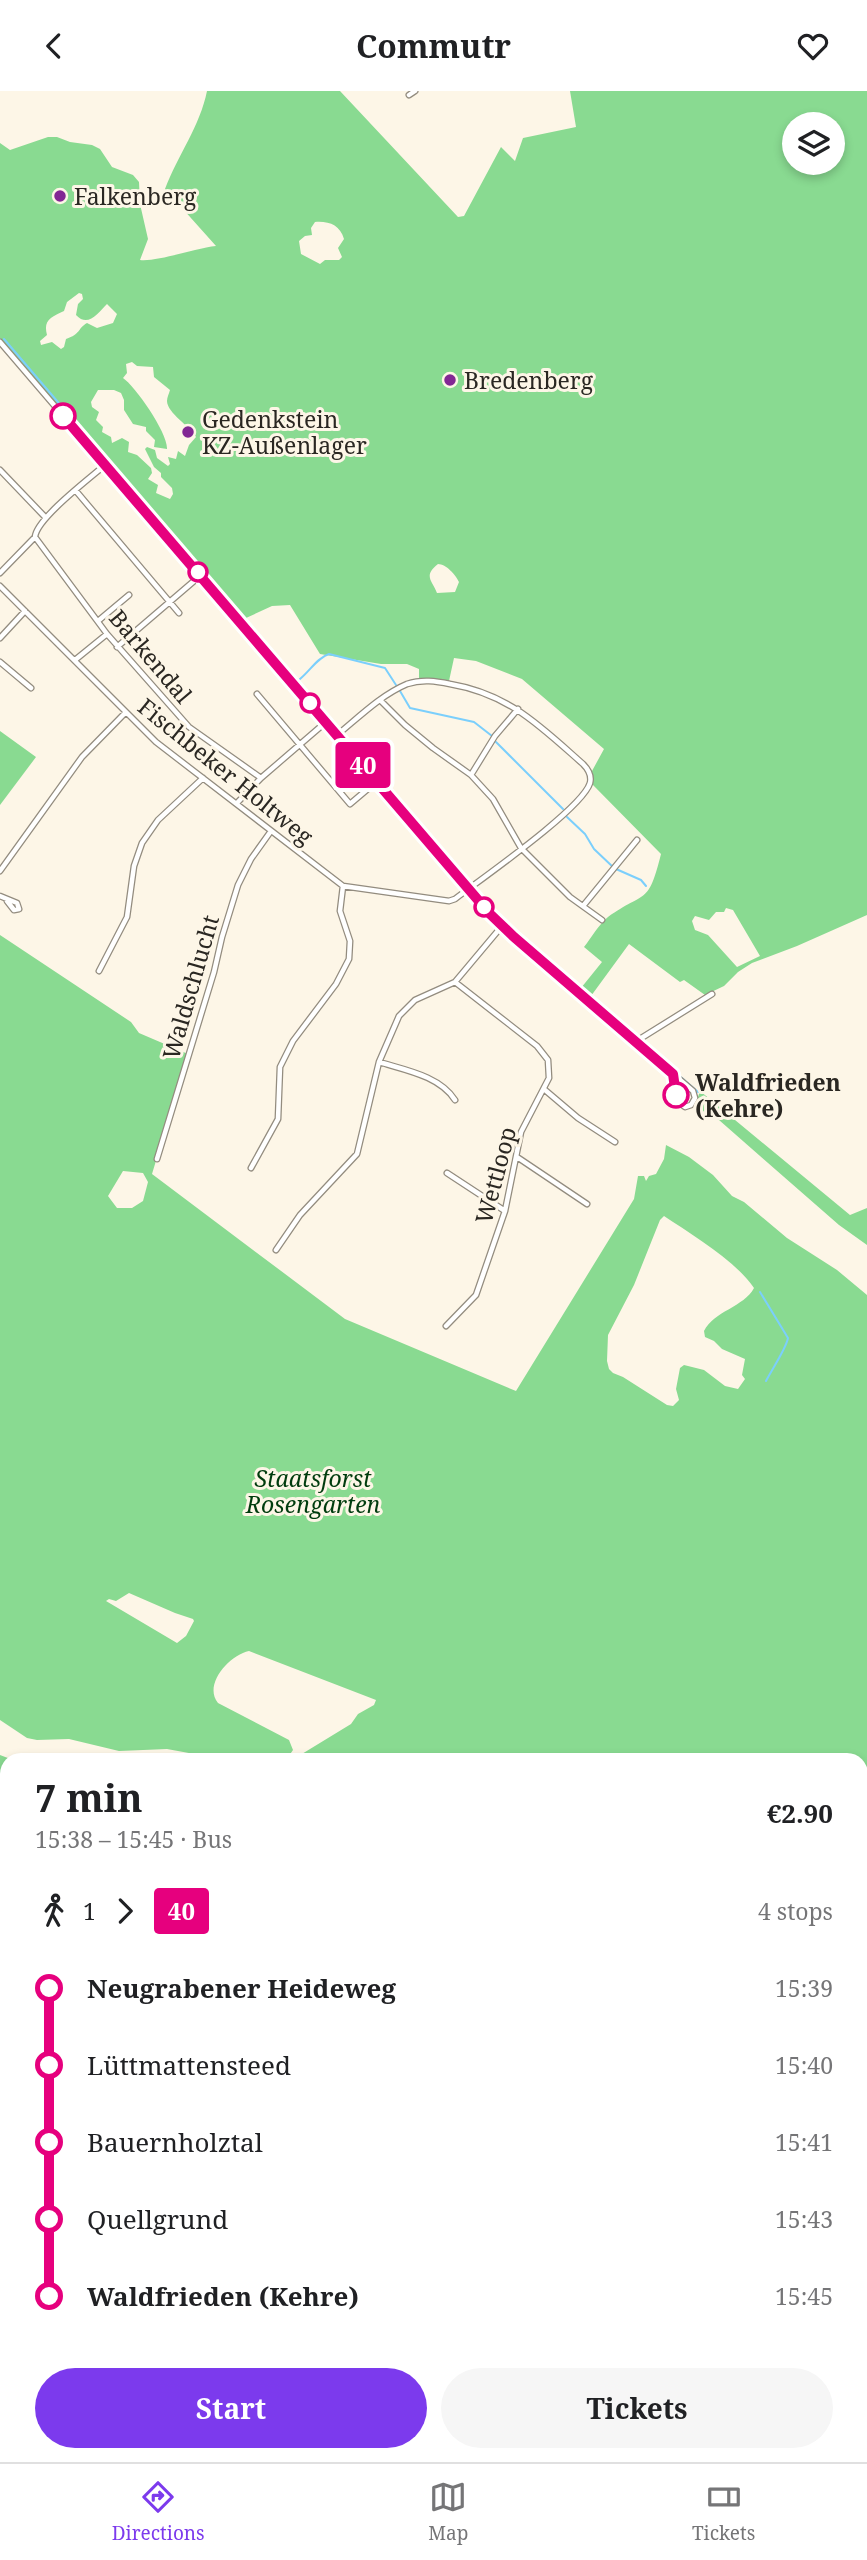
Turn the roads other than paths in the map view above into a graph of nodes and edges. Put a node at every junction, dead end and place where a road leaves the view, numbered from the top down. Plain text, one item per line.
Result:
1 (415, 91) edge
2 (409, 95) dead end
3 (0, 342) edge
4 (105, 465) junction
5 (0, 470) edge
6 (76, 491) junction
7 (46, 518) junction
8 (35, 537) junction
9 (0, 573) edge
10 (201, 575) junction
11 (0, 586) edge
12 (130, 595) dead end
13 (169, 601) junction
14 (25, 611) junction
15 (179, 613) dead end
16 (97, 621) junction
17 (107, 634) junction
18 (1, 636) edge
19 (117, 647) junction
20 (75, 660) junction
21 (0, 662) edge
22 (32, 688) dead end
23 (257, 694) dead end
24 (380, 700) junction
25 (518, 709) junction
26 (125, 713) junction
27 (326, 722) junction
28 (337, 734) junction
29 (299, 744) junction
30 (471, 775) junction
31 (203, 778) junction
32 (261, 778) junction
33 (376, 782) junction
34 (237, 803) junction
35 (271, 831) junction
36 (637, 840) dead end
37 (521, 848) junction
38 (0, 871) edge
39 (343, 886) junction
40 (468, 889) junction
41 (0, 896) edge
42 (7, 901) dead end
43 (583, 906) junction
44 (603, 920) dead end
45 (502, 926) junction
46 (99, 971) dead end
47 (455, 982) junction
48 (712, 993) dead end
49 (635, 1042) junction
50 (379, 1062) junction
51 (673, 1074) junction
52 (545, 1090) junction
53 (455, 1100) dead end
54 (615, 1142) dead end
55 (517, 1157) junction
56 (157, 1159) dead end
57 (251, 1168) dead end
58 (447, 1173) dead end
59 (587, 1204) dead end
60 (505, 1212) junction
61 (276, 1250) dead end
62 (446, 1326) dead end

1 - 2 street
3 - 4 street
4 - 6 street
4 - 10 street
5 - 7 street
6 - 7 street
6 - 13 street
7 - 8 street
8 - 9 street
8 - 16 street, Barkendal
10 - 13 street
10 - 27 street
11 - 14 street, Fischbeker Holtweg
12 - 16 street
13 - 15 street
13 - 19 street
14 - 18 street
14 - 20 street, Fischbeker Holtweg
16 - 17 street, Barkendal
17 - 19 street, Barkendal
17 - 20 street
19 - 32 street, Barkendal
20 - 26 street, Fischbeker Holtweg
21 - 22 street
23 - 29 street
24 - 25 street
24 - 28 street
24 - 30 street
25 - 30 street
25 - 37 street, Fischbeker Holtweg
26 - 31 street, Fischbeker Holtweg
26 - 38 street
27 - 28 street
27 - 29 street
28 - 33 street
29 - 32 street
29 - 33 street
30 - 37 street
31 - 34 street, Fischbeker Holtweg
31 - 46 street
32 - 34 street
33 - 40 street
34 - 35 street, Fischbeker Holtweg
35 - 39 street, Fischbeker Holtweg
35 - 56 street, Waldschlucht
36 - 43 street
37 - 40 street, Fischbeker Holtweg
37 - 43 street
39 - 40 street, Fischbeker Holtweg
39 - 57 street
40 - 45 street
41 - 42 street
43 - 44 street
45 - 47 street
45 - 49 street
47 - 50 street
47 - 52 street
48 - 49 street
49 - 51 street
50 - 53 street
50 - 61 street
51 - 51 street
52 - 54 street
52 - 55 street, Wettloop
55 - 59 street
55 - 60 street, Wettloop
58 - 60 street
60 - 62 street, Wettloop

